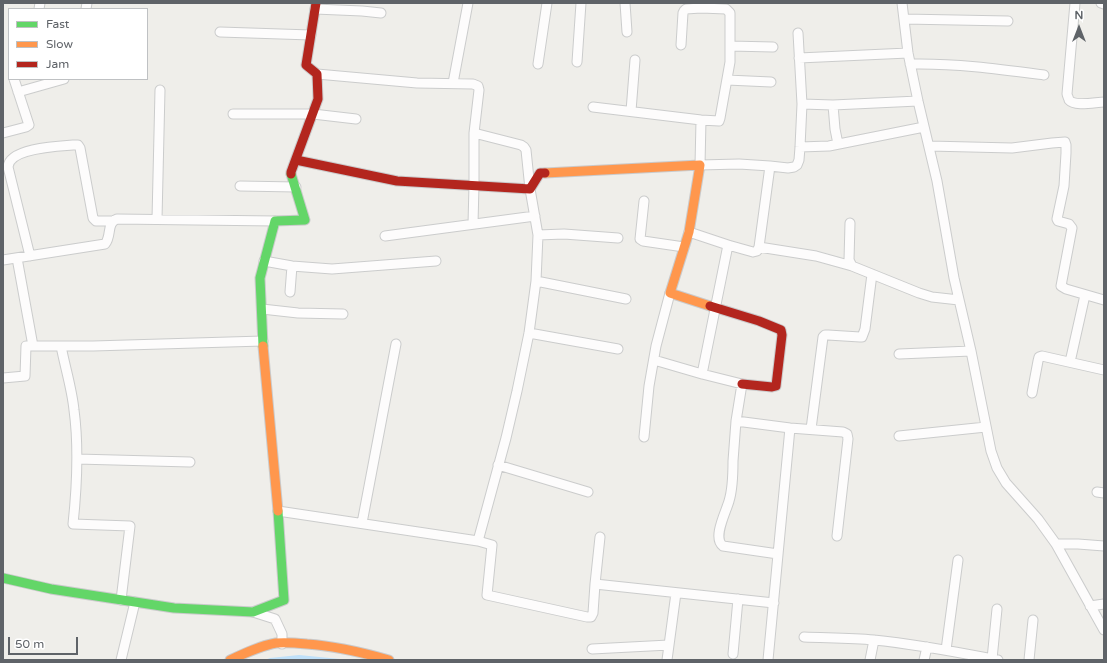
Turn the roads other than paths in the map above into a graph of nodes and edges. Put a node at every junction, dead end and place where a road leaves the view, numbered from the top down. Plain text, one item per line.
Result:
1 (468, 3) edge
2 (547, 3) edge
3 (581, 3) edge
4 (625, 3) edge
5 (902, 3) edge
6 (1075, 3) edge
7 (700, 5) edge
8 (316, 6) edge
9 (381, 13) dead end
10 (904, 19) junction
11 (1008, 21) dead end
12 (220, 32) dead end
13 (627, 32) dead end
14 (798, 33) dead end
15 (311, 35) junction
16 (681, 45) dead end
17 (730, 46) junction
18 (773, 47) dead end
19 (908, 53) junction
20 (799, 58) junction
21 (635, 60) dead end
22 (577, 62) dead end
23 (538, 64) dead end
24 (910, 64) junction
25 (317, 74) junction
26 (1044, 76) dead end
27 (14, 80) edge
28 (60, 80) edge
29 (726, 80) junction
30 (771, 82) dead end
31 (453, 83) junction
32 (160, 90) dead end
33 (18, 92) junction
34 (918, 101) junction
35 (1104, 102) edge
36 (802, 104) junction
37 (833, 105) junction
38 (593, 107) dead end
39 (631, 111) junction
40 (233, 114) dead end
41 (312, 114) junction
42 (356, 119) dead end
43 (701, 120) junction
44 (924, 127) junction
45 (3, 133) edge
46 (474, 133) junction
47 (838, 144) junction
48 (929, 146) junction
49 (800, 147) junction
50 (296, 160) junction
51 (700, 165) junction
52 (770, 166) junction
53 (474, 185) junction
54 (240, 186) dead end
55 (296, 187) junction
56 (530, 189) junction
57 (644, 201) dead end
58 (535, 216) junction
59 (157, 219) junction
60 (112, 221) junction
61 (275, 221) junction
62 (850, 223) dead end
63 (473, 224) junction
64 (689, 232) junction
65 (538, 235) junction
66 (385, 236) dead end
67 (618, 238) dead end
68 (728, 245) junction
69 (684, 247) junction
70 (759, 247) junction
71 (30, 256) junction
72 (17, 258) junction
73 (3, 260) edge
74 (264, 261) junction
75 (436, 261) dead end
76 (292, 266) junction
77 (852, 266) junction
78 (872, 274) junction
79 (536, 281) junction
80 (290, 292) dead end
81 (670, 293) junction
82 (1085, 295) junction
83 (626, 299) dead end
84 (959, 300) junction
85 (1104, 300) edge
86 (715, 307) junction
87 (262, 309) junction
88 (343, 314) dead end
89 (528, 333) junction
90 (263, 341) junction
91 (396, 344) dead end
92 (33, 346) junction
93 (61, 346) junction
94 (618, 349) dead end
95 (971, 351) junction
96 (899, 354) dead end
97 (654, 360) junction
98 (1070, 362) junction
99 (1104, 370) edge
100 (702, 374) junction
101 (3, 378) edge
102 (742, 384) junction
103 (1032, 393) dead end
104 (736, 421) junction
105 (986, 427) junction
106 (790, 428) junction
107 (811, 429) junction
108 (899, 436) dead end
109 (644, 437) dead end
110 (77, 459) junction
111 (190, 462) dead end
112 (498, 465) junction
113 (588, 492) dead end
114 (278, 511) junction
115 (362, 524) junction
116 (837, 536) dead end
117 (600, 537) dead end
118 (478, 541) junction
119 (1056, 544) junction
120 (1104, 546) edge
121 (778, 554) junction
122 (958, 560) dead end
123 (3, 578) edge
124 (595, 584) junction
125 (676, 593) junction
126 (738, 599) junction
127 (121, 600) junction
128 (135, 602) junction
129 (774, 603) junction
130 (1104, 604) edge
131 (1090, 606) junction
132 (997, 609) dead end
133 (253, 612) junction
134 (1033, 620) dead end
135 (1104, 630) edge
136 (804, 637) dead end
137 (874, 640) junction
138 (282, 644) junction
139 (669, 645) junction
140 (927, 647) junction
141 (592, 649) dead end
142 (946, 650) junction
143 (733, 654) dead end
144 (962, 656) edge
145 (995, 659) edge
146 (121, 660) edge
147 (230, 660) edge
148 (389, 660) edge
149 (667, 660) edge
150 (768, 660) edge
151 (870, 660) edge
152 (924, 660) edge
153 (1029, 660) edge

1 - 31 street
2 - 23 street
3 - 22 street
4 - 13 street
5 - 10 street
6 - 35 street
7 - 16 street
7 - 17 street
8 - 9 street
8 - 15 street
10 - 11 street
10 - 19 street
12 - 15 street
14 - 20 street
15 - 25 street
17 - 18 street
17 - 29 street
19 - 20 street
19 - 24 street
20 - 36 street
21 - 39 street
24 - 26 street
24 - 34 street
25 - 31 street
25 - 41 street
27 - 33 street
28 - 33 street
29 - 30 street
29 - 43 street
31 - 46 street
32 - 59 street
33 - 45 street
34 - 37 street
34 - 44 street
36 - 37 street
36 - 49 street
37 - 47 street
38 - 39 street
39 - 43 street
40 - 41 street
41 - 42 street
41 - 50 street
43 - 51 street
44 - 47 street
44 - 48 street
46 - 53 street
46 - 56 street
47 - 49 street
48 - 82 street
48 - 84 street
49 - 52 street
50 - 53 street
50 - 55 street
51 - 52 street
51 - 56 street
51 - 64 street
52 - 70 street
53 - 56 street
53 - 63 street
54 - 55 street
55 - 61 street
56 - 58 street
57 - 69 street
58 - 63 street
58 - 65 street
59 - 60 street
59 - 61 street
60 - 71 street
60 - 71 street
61 - 74 street
62 - 77 street
63 - 66 street
64 - 68 street
64 - 69 street
65 - 67 street
65 - 79 street
68 - 70 street
68 - 86 street
69 - 81 street
70 - 77 street
71 - 72 street
72 - 73 street
72 - 92 street
74 - 76 street
74 - 87 street
75 - 76 street
76 - 80 street
77 - 78 street
78 - 84 street
78 - 107 street
79 - 83 street
79 - 89 street
81 - 86 street
81 - 97 street
82 - 85 street
82 - 98 street
84 - 95 street
86 - 100 street
86 - 102 street
87 - 88 street
87 - 90 street
89 - 94 street
89 - 112 street
90 - 93 street
90 - 114 street
91 - 115 street
92 - 93 street
92 - 101 street
93 - 110 street
95 - 96 street
95 - 105 street
97 - 100 street
97 - 109 street
98 - 99 street
98 - 103 street
100 - 102 street
102 - 104 street
104 - 106 street
104 - 121 street
105 - 108 street
105 - 119 street
106 - 107 street
106 - 121 street
107 - 116 street
110 - 111 street
110 - 127 street
112 - 113 street
112 - 118 street
114 - 115 street
114 - 133 street
115 - 118 street
117 - 124 street
118 - 124 street
119 - 120 street
119 - 131 street
121 - 129 street
122 - 142 street
123 - 127 street
124 - 125 street
125 - 126 street
125 - 139 street
126 - 129 street
126 - 143 street
127 - 128 street
128 - 133 street
128 - 146 street
129 - 150 street
130 - 131 street
131 - 135 street
132 - 145 street
133 - 138 street
134 - 153 street
136 - 137 street
137 - 140 street
137 - 151 street
138 - 147 street
138 - 148 street
139 - 141 street
139 - 149 street
140 - 142 street
140 - 152 street
142 - 144 street
144 - 145 street

